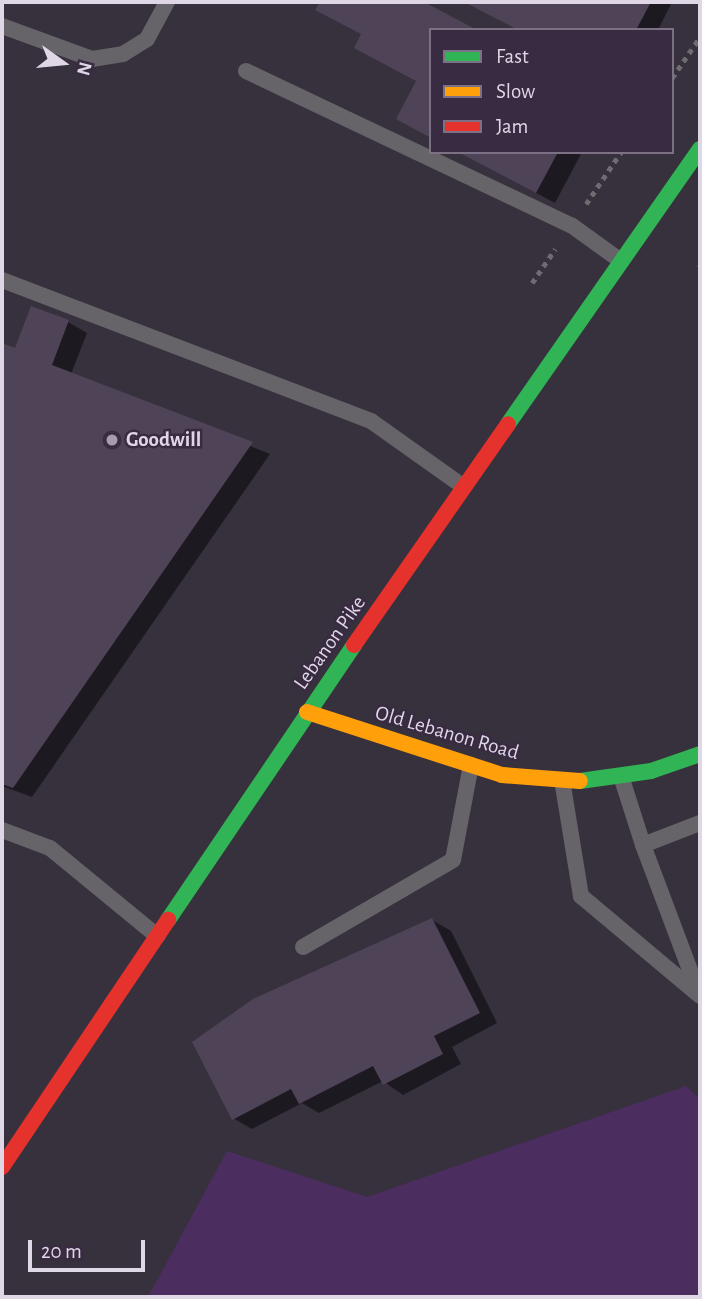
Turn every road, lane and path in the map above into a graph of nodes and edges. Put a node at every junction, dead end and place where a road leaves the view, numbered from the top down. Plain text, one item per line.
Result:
1 (167, 2) edge
2 (3, 27) edge
3 (700, 37) edge
4 (246, 71) dead end
5 (674, 75) edge
6 (700, 149) edge
7 (622, 261) junction
8 (2, 280) edge
9 (464, 486) junction
10 (307, 712) junction
11 (700, 754) edge
12 (471, 765) junction
13 (621, 775) junction
14 (562, 780) junction
15 (700, 823) edge
16 (2, 830) edge
17 (643, 845) junction
18 (157, 936) junction
19 (303, 947) dead end
20 (699, 995) edge
21 (2, 1167) edge

1 - 2 lane
3 - 5 path
4 - 7 lane
6 - 7 main road, Lebanon Pike
7 - 9 main road, Lebanon Pike
8 - 9 lane
9 - 10 main road, Lebanon Pike
10 - 12 main road, Old Lebanon Road
10 - 18 main road, Lebanon Pike
11 - 13 main road, Old Lebanon Road
12 - 14 main road, Old Lebanon Road
12 - 19 lane
13 - 14 main road, Old Lebanon Road
13 - 17 lane
14 - 20 lane
15 - 17 lane
16 - 18 lane
17 - 20 lane
18 - 21 main road, Lebanon Pike

